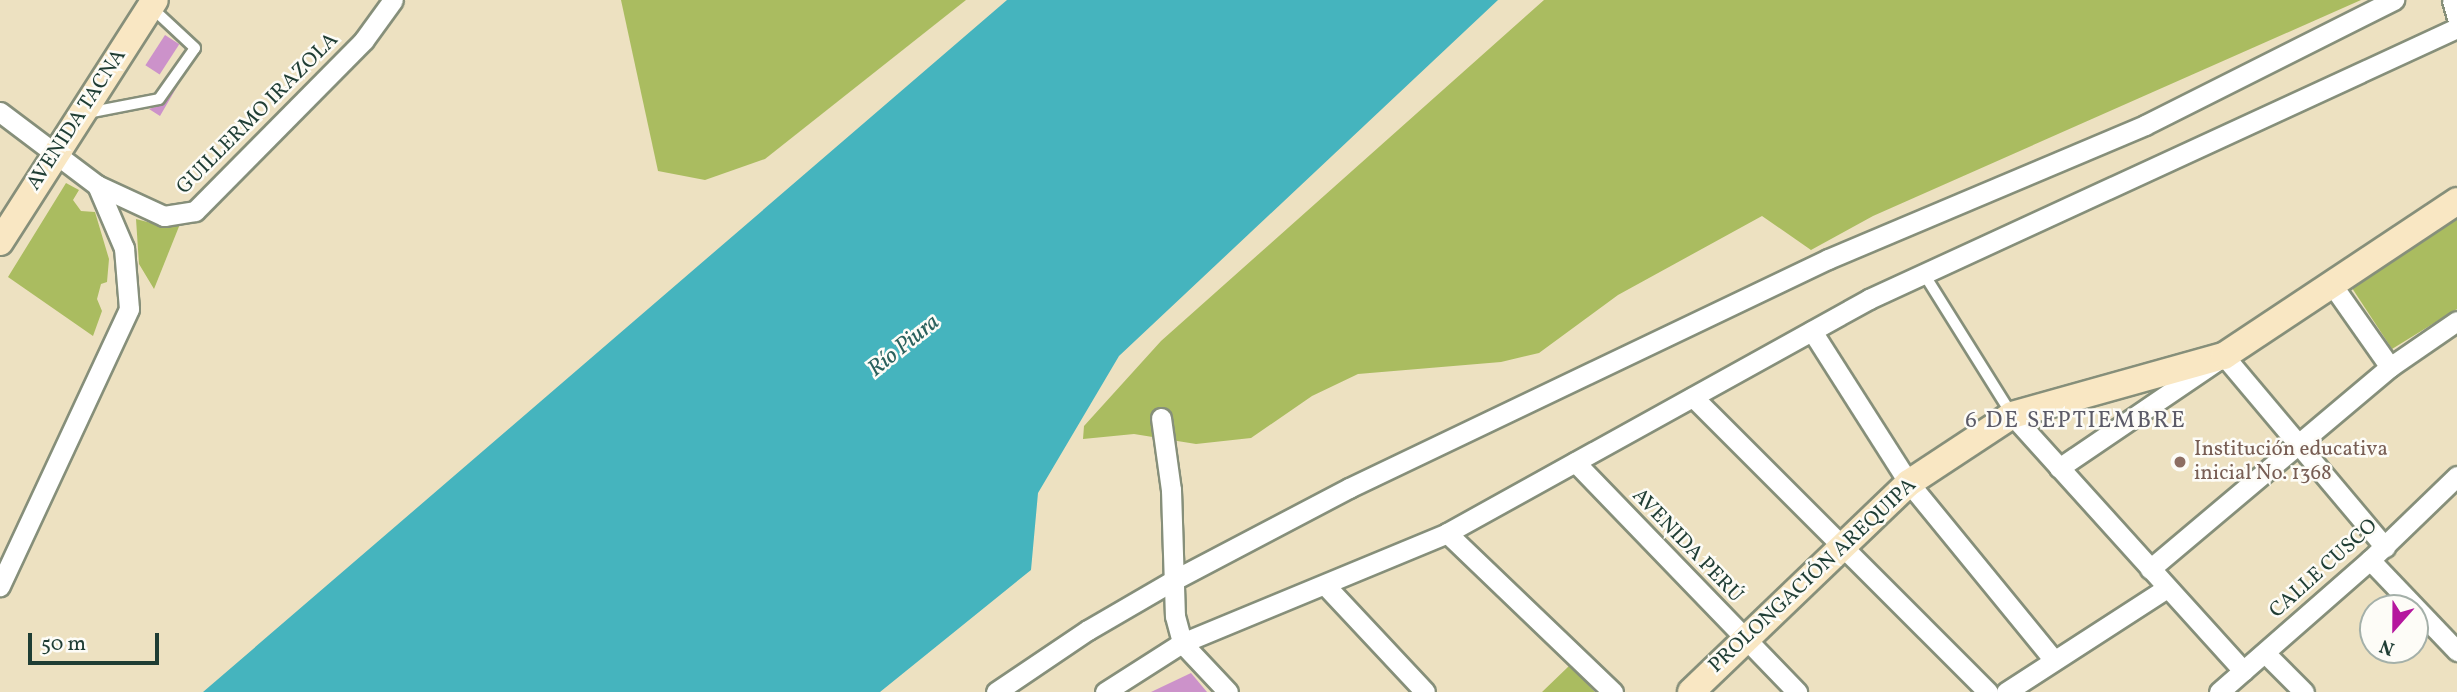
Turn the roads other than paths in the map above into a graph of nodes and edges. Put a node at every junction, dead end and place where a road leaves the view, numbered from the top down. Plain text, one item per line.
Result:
1 (393, 0) edge
2 (2394, 0) edge
3 (2452, 0) edge
4 (153, 3) edge
5 (2457, 18) edge
6 (2457, 28) edge
7 (0, 111) edge
8 (80, 114) junction
9 (56, 150) junction
10 (97, 185) junction
11 (2457, 201) edge
12 (0, 242) edge
13 (1924, 274) junction
14 (2333, 286) junction
15 (2457, 321) edge
16 (1812, 331) junction
17 (2224, 356) junction
18 (2390, 367) junction
19 (1693, 397) junction
20 (2012, 415) junction
21 (1161, 418) dead end
22 (2296, 446) junction
23 (1575, 462) junction
24 (2059, 468) junction
25 (2457, 476) edge
26 (1909, 482) junction
27 (1447, 533) junction
28 (1844, 545) junction
29 (2385, 547) junction
30 (2370, 560) junction
31 (2150, 569) junction
32 (1174, 580) junction
33 (1325, 585) junction
34 (0, 586) edge
35 (2167, 588) junction
36 (1744, 638) junction
37 (1182, 643) junction
38 (2457, 651) edge
39 (2265, 653) junction
40 (2053, 659) junction
41 (2243, 671) junction
42 (996, 692) edge
43 (1105, 692) edge
44 (1228, 692) edge
45 (1425, 692) edge
46 (1614, 692) edge
47 (1691, 692) edge
48 (1797, 692) edge
49 (1988, 692) edge
50 (2006, 692) edge
51 (2219, 692) edge
52 (2304, 692) edge

1 - 10 street, GUILLERMO IRAZOLA
2 - 32 street
3 - 5 street
4 - 8 street, AVENIDA TACNA
4 - 8 lane
6 - 13 street
7 - 9 street
8 - 9 street, AVENIDA TACNA
9 - 10 street
9 - 12 street, AVENIDA TACNA
10 - 34 street
11 - 14 street, PROLONGACIÓN AREQUIPA
13 - 16 street
13 - 20 lane
14 - 17 street, PROLONGACIÓN AREQUIPA
14 - 18 street
15 - 18 street
16 - 19 street
16 - 26 street
17 - 20 street, PROLONGACIÓN AREQUIPA
17 - 22 street
17 - 24 street
18 - 22 street
19 - 23 street
19 - 28 street
20 - 24 street
20 - 26 street, PROLONGACIÓN AREQUIPA
21 - 32 street
22 - 29 street
22 - 31 street
23 - 27 street
23 - 36 street, AVENIDA PERÚ
24 - 31 street
25 - 29 street, CALLE CUSCO
26 - 28 street, PROLONGACIÓN AREQUIPA
26 - 40 street
27 - 33 street
27 - 46 street
28 - 36 street, PROLONGACIÓN AREQUIPA
28 - 49 street
29 - 30 street, CALLE CUSCO
30 - 38 street
30 - 39 street, CALLE CUSCO
31 - 35 street
32 - 37 street
32 - 42 street
33 - 37 street
33 - 45 street
35 - 40 street
35 - 41 street
36 - 47 street, PROLONGACIÓN AREQUIPA
36 - 48 street, AVENIDA PERÚ
37 - 43 street
37 - 44 street
39 - 41 street, CALLE CUSCO
39 - 52 street
40 - 50 street
41 - 51 street, CALLE CUSCO

